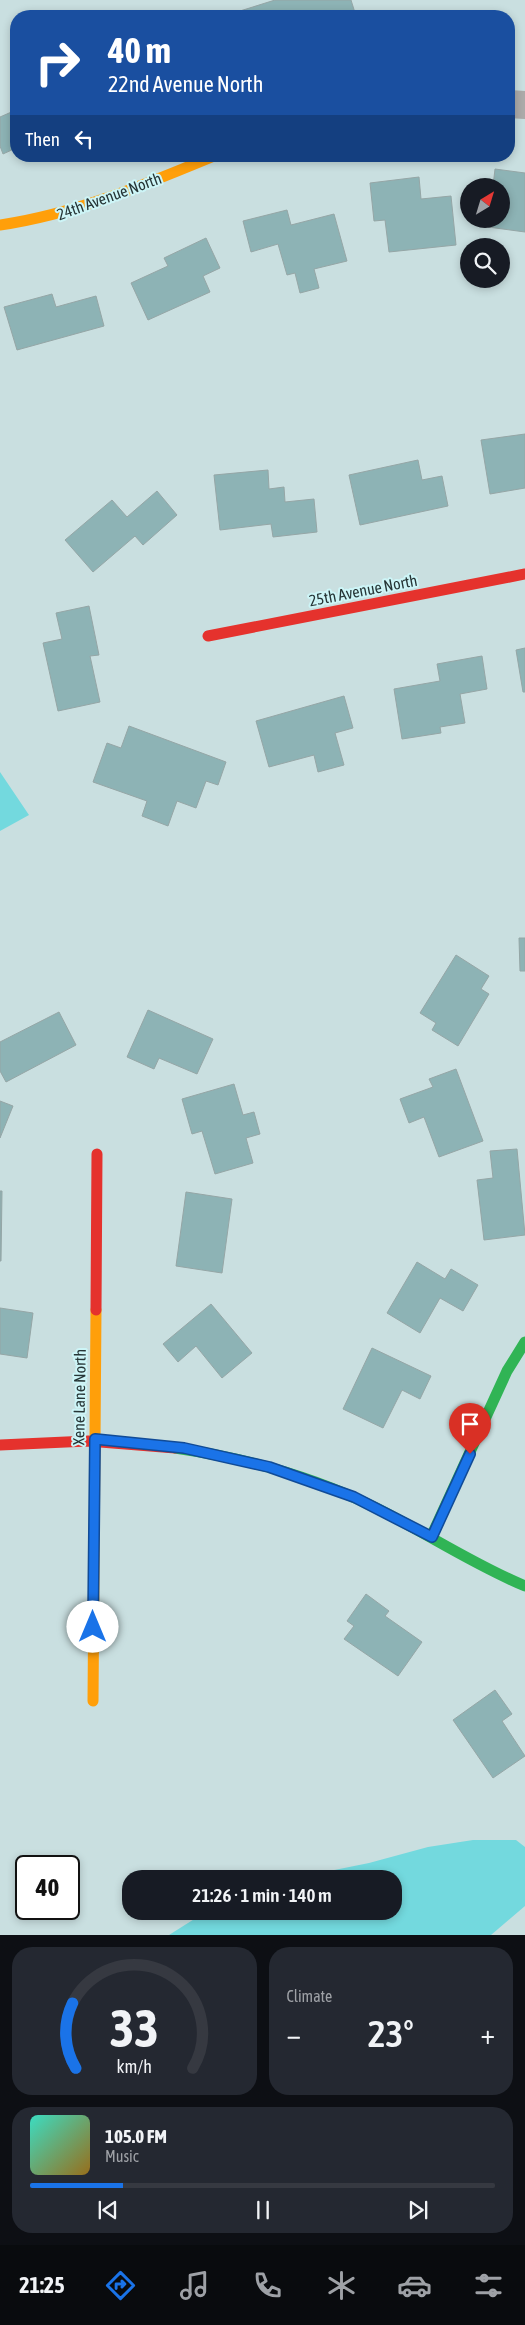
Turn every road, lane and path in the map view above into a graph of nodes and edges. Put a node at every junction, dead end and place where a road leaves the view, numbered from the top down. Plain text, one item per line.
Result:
1 (199, 162) edge
2 (0, 225) edge
3 (525, 574) edge
4 (208, 636) dead end
5 (97, 1154) dead end
6 (525, 1342) edge
7 (95, 1439) junction
8 (0, 1445) edge
9 (432, 1537) junction
10 (525, 1586) edge
11 (92, 1701) dead end

1 - 2 street, 24th Avenue North
3 - 4 street, 25th Avenue North
5 - 7 street, Xene Lane North
6 - 9 street
7 - 8 street
7 - 9 street
7 - 11 street, Xene Lane North
9 - 10 street

